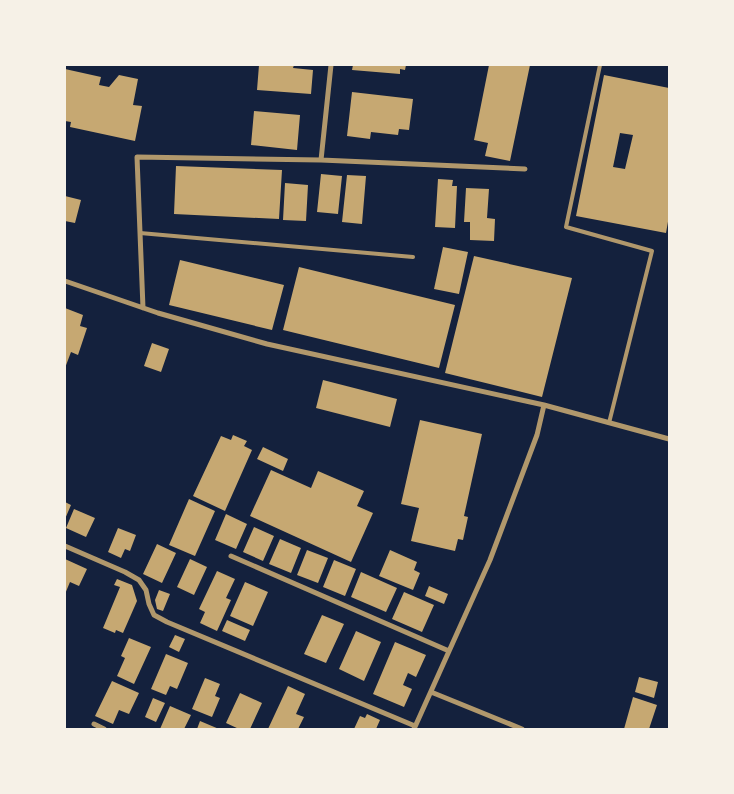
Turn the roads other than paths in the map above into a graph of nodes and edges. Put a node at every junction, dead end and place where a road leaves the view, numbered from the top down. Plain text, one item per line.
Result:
1 (331, 65) edge
2 (600, 65) edge
3 (321, 160) junction
4 (524, 168) dead end
5 (140, 233) junction
6 (413, 257) dead end
7 (65, 281) edge
8 (143, 308) junction
9 (544, 406) junction
10 (609, 423) junction
11 (669, 439) edge
12 (65, 546) edge
13 (230, 556) dead end
14 (449, 651) junction
15 (431, 692) junction
16 (94, 724) dead end
17 (415, 728) edge
18 (104, 729) edge
19 (522, 729) edge

1 - 3 street
2 - 10 lane
3 - 4 street
3 - 5 street
5 - 6 lane
5 - 8 street
7 - 8 street
8 - 9 street
9 - 10 street
9 - 14 street
10 - 11 street
12 - 17 street
13 - 14 street
14 - 15 street
15 - 17 street
15 - 19 street
16 - 18 street

